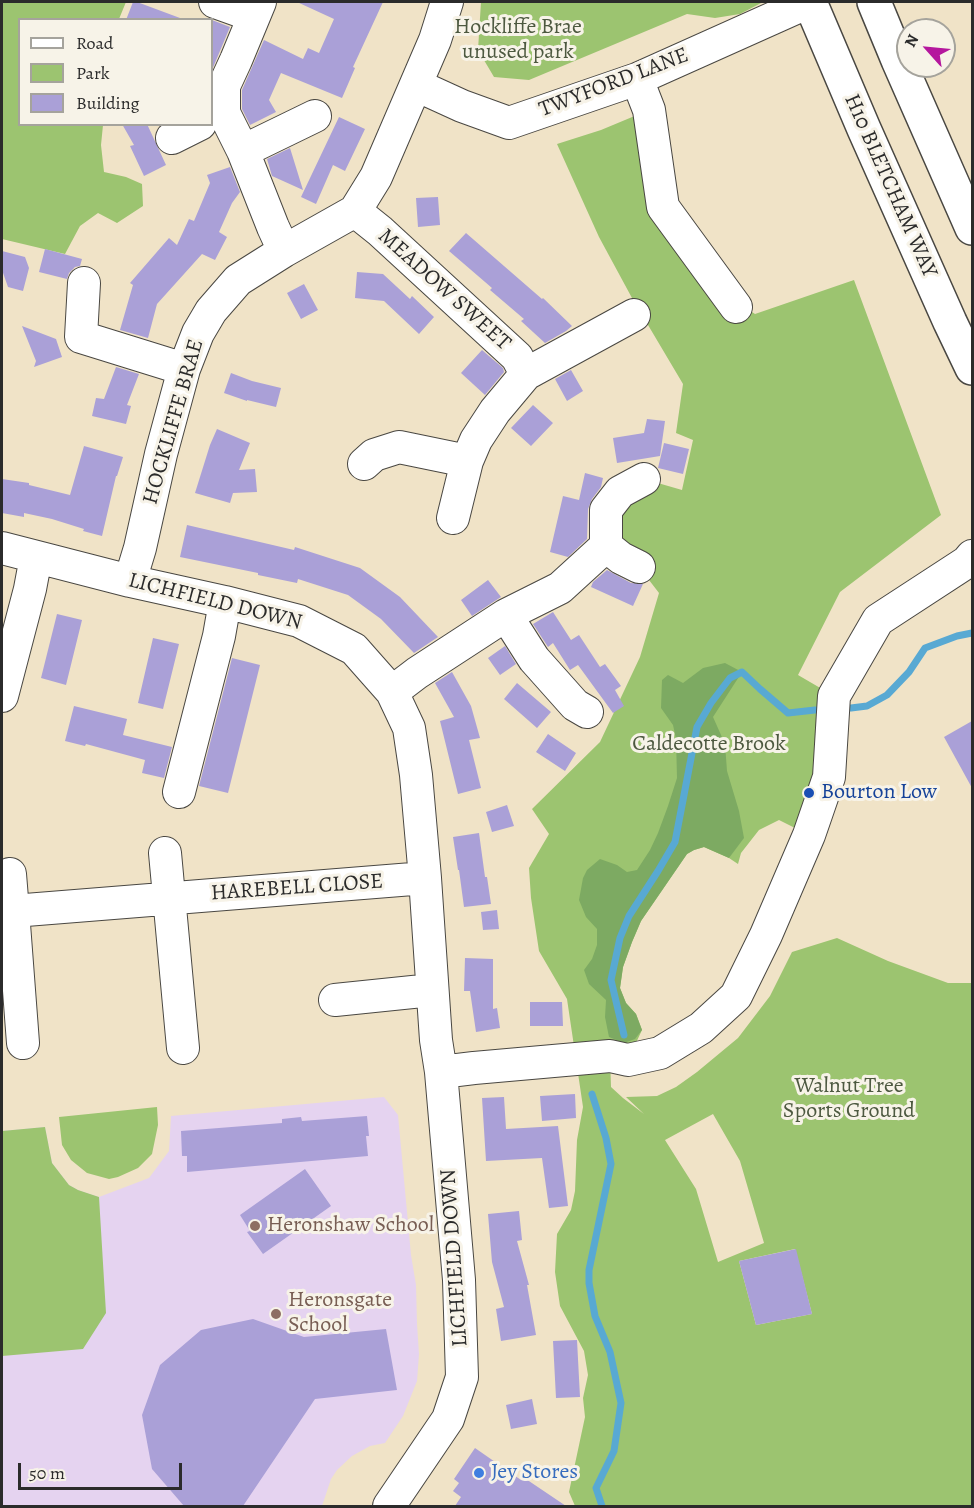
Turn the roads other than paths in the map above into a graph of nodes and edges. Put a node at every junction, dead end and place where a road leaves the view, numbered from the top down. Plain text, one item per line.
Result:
1 (215, 2) edge
2 (447, 2) edge
3 (810, 2) edge
4 (874, 2) edge
5 (257, 9) edge
6 (637, 78) junction
7 (416, 85) junction
8 (213, 116) edge
9 (315, 116) dead end
10 (213, 120) edge
11 (197, 126) edge
12 (172, 138) dead end
13 (243, 151) junction
14 (356, 211) junction
15 (972, 228) edge
16 (284, 251) junction
17 (84, 283) dead end
18 (736, 307) dead end
19 (634, 315) dead end
20 (972, 368) edge
21 (184, 369) junction
22 (526, 374) junction
23 (467, 461) junction
24 (364, 464) dead end
25 (644, 479) dead end
26 (453, 518) dead end
27 (606, 546) junction
28 (2, 548) edge
29 (36, 557) junction
30 (971, 559) edge
31 (639, 567) dead end
32 (130, 581) junction
33 (225, 602) junction
34 (506, 615) junction
35 (392, 692) junction
36 (2, 696) edge
37 (586, 712) dead end
38 (179, 792) dead end
39 (165, 853) dead end
40 (10, 874) dead end
41 (425, 878) junction
42 (168, 898) junction
43 (13, 911) junction
44 (432, 990) junction
45 (335, 1000) dead end
46 (23, 1044) dead end
47 (183, 1048) dead end
48 (441, 1072) junction
49 (391, 1506) edge

1 - 5 street
2 - 7 street
3 - 6 street, TWYFORD LANE
3 - 20 highway, H10 BLETCHAM WAY
4 - 15 highway
5 - 8 street
6 - 7 street, TWYFORD LANE
6 - 18 street
7 - 14 street
9 - 13 street
10 - 13 street
11 - 12 street
13 - 16 street
14 - 16 street, HOCKLIFFE BRAE
14 - 22 street, MEADOW SWEET
16 - 21 street, HOCKLIFFE BRAE
17 - 21 street
19 - 22 street, MEADOW SWEET
21 - 32 street, HOCKLIFFE BRAE
22 - 23 street, MEADOW SWEET
23 - 24 street
23 - 26 street, MEADOW SWEET
25 - 27 street
27 - 31 street
27 - 34 street
28 - 29 street, LICHFIELD DOWN
29 - 32 street, LICHFIELD DOWN
29 - 36 street
30 - 48 street
32 - 33 street, LICHFIELD DOWN
33 - 35 street, LICHFIELD DOWN
33 - 38 street
34 - 35 street
34 - 37 street
35 - 41 street, LICHFIELD DOWN
39 - 42 street
40 - 43 street
41 - 42 street, HAREBELL CLOSE
41 - 44 street, LICHFIELD DOWN
42 - 43 street, HAREBELL CLOSE
42 - 47 street
43 - 46 street
44 - 45 street
44 - 48 street, LICHFIELD DOWN
48 - 49 street, LICHFIELD DOWN

